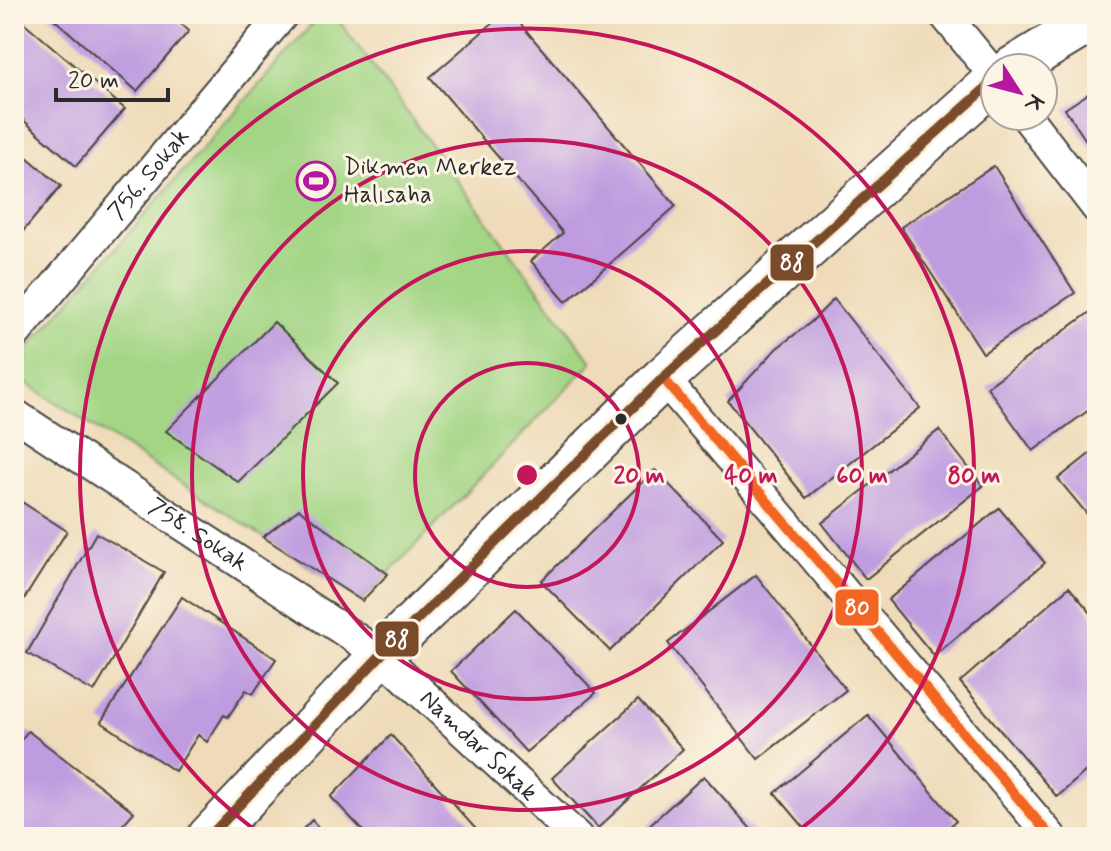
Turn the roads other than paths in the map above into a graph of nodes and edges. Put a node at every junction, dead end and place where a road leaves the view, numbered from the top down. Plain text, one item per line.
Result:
1 (283, 14) edge
2 (944, 14) edge
3 (1097, 17) edge
4 (1039, 52) edge
5 (979, 58) edge
6 (979, 92) edge
7 (1038, 132) edge
8 (1097, 208) edge
9 (14, 335) edge
10 (663, 378) junction
11 (14, 414) edge
12 (381, 655) junction
13 (209, 837) edge
14 (577, 837) edge
15 (1051, 837) edge

1 - 9 street, 756. Sokak
2 - 5 street
3 - 4 main road
6 - 10 main road
7 - 8 street
10 - 12 main road
10 - 15 street
11 - 12 street, 758. Sokak
12 - 13 main road
12 - 14 street, Namdar Sokak

